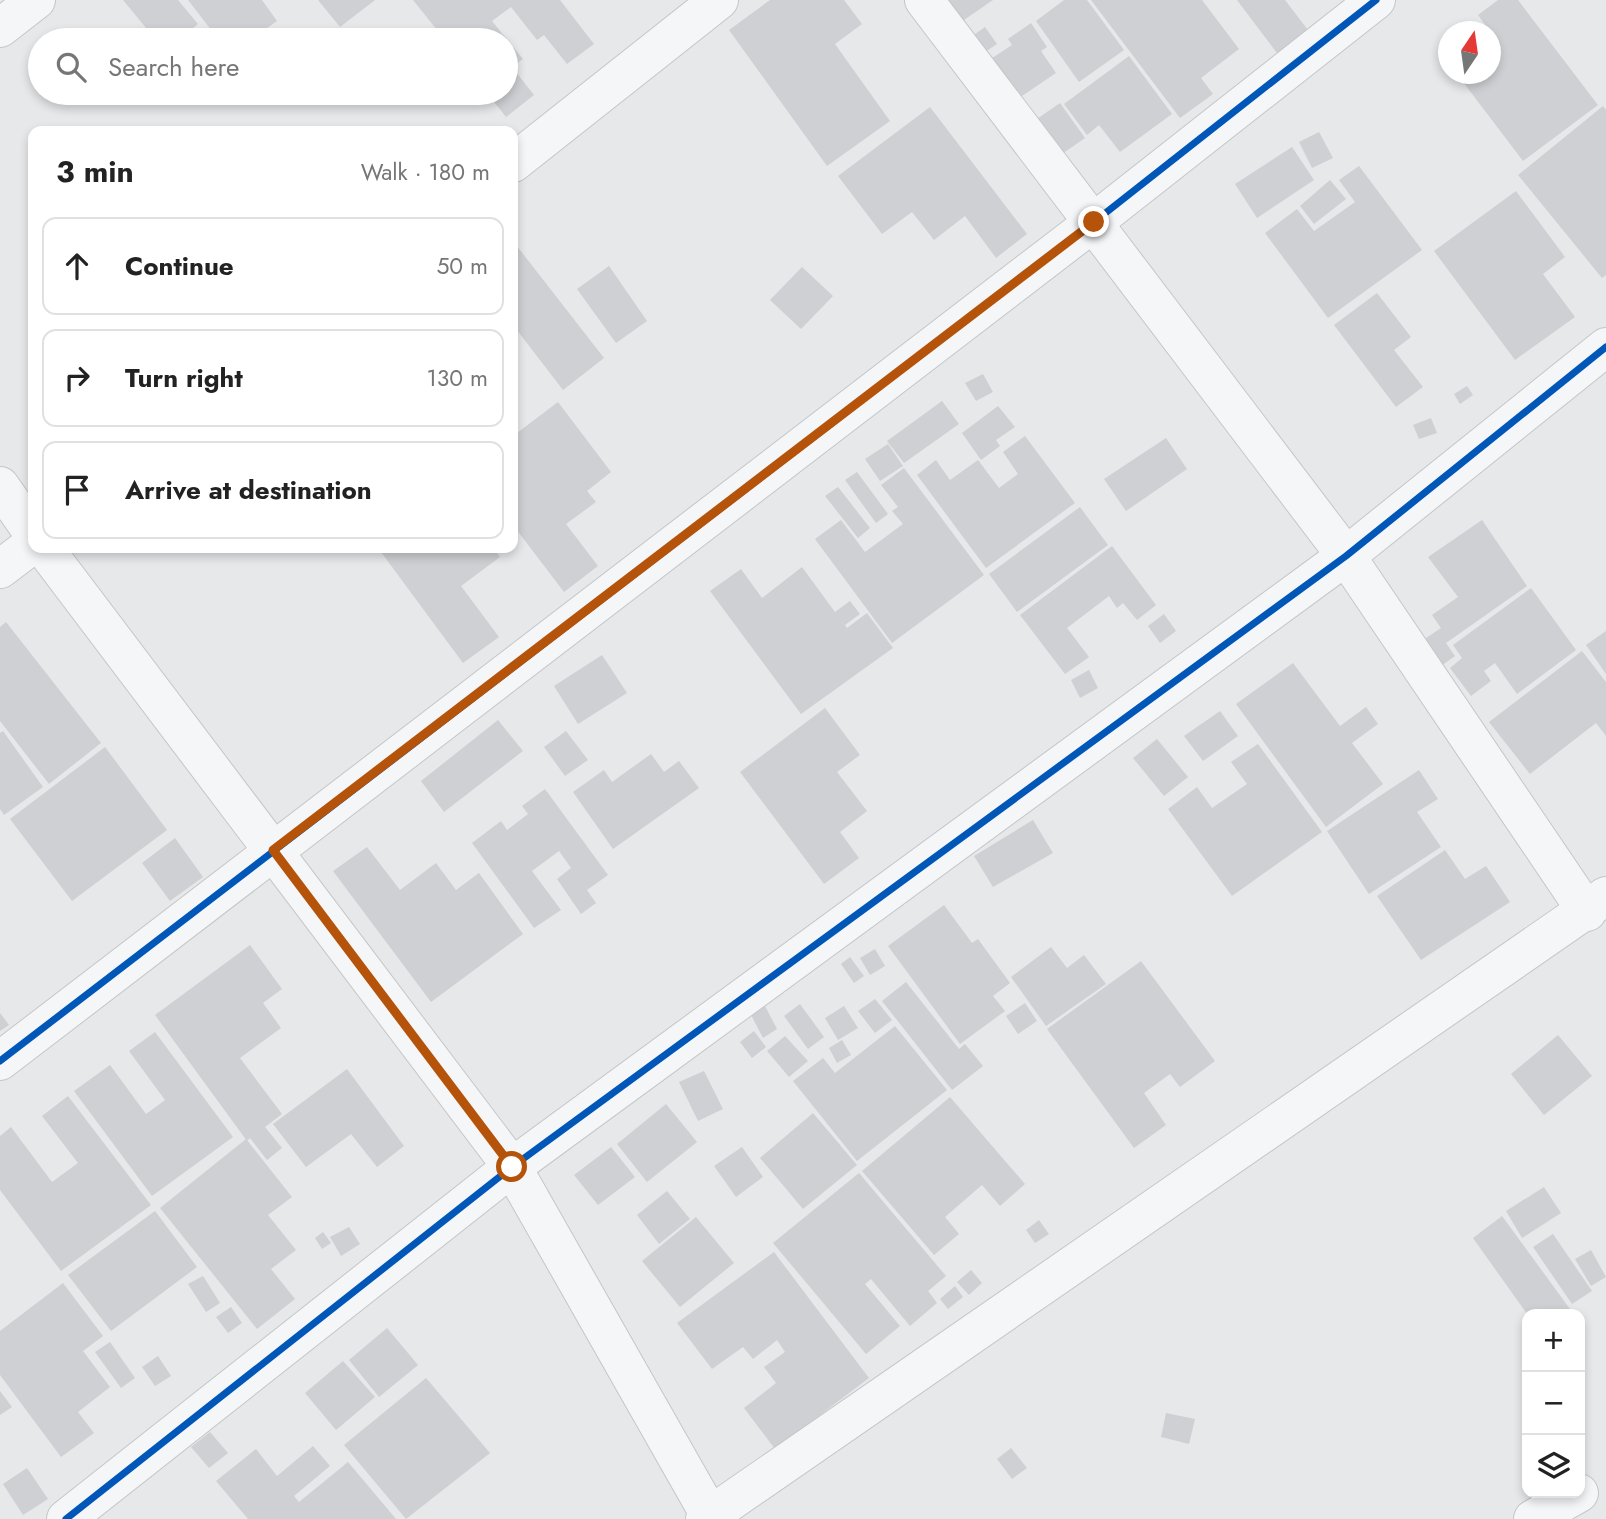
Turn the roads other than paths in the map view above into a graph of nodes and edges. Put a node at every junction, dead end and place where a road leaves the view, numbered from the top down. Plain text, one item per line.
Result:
1 (36, 0) edge
2 (719, 0) edge
3 (924, 0) edge
4 (1376, 0) edge
5 (0, 29) edge
6 (518, 159) edge
7 (1094, 222) junction
8 (1606, 347) edge
9 (0, 486) edge
10 (28, 526) edge
11 (28, 548) edge
12 (48, 553) edge
13 (1346, 556) junction
14 (0, 569) edge
15 (273, 850) junction
16 (1597, 904) edge
17 (0, 1061) edge
18 (512, 1167) junction
19 (1606, 1477) edge
20 (1585, 1489) edge
21 (1569, 1498) edge
22 (709, 1517) edge
23 (66, 1519) edge
24 (1533, 1519) edge

1 - 5 street
2 - 6 street
3 - 7 street
4 - 7 street
7 - 13 street
7 - 15 street
8 - 13 street
9 - 10 street
11 - 14 street
12 - 15 street
13 - 16 street
13 - 18 street
15 - 17 street
15 - 18 street
16 - 22 street
18 - 22 street
18 - 23 street
19 - 20 street
21 - 24 street

